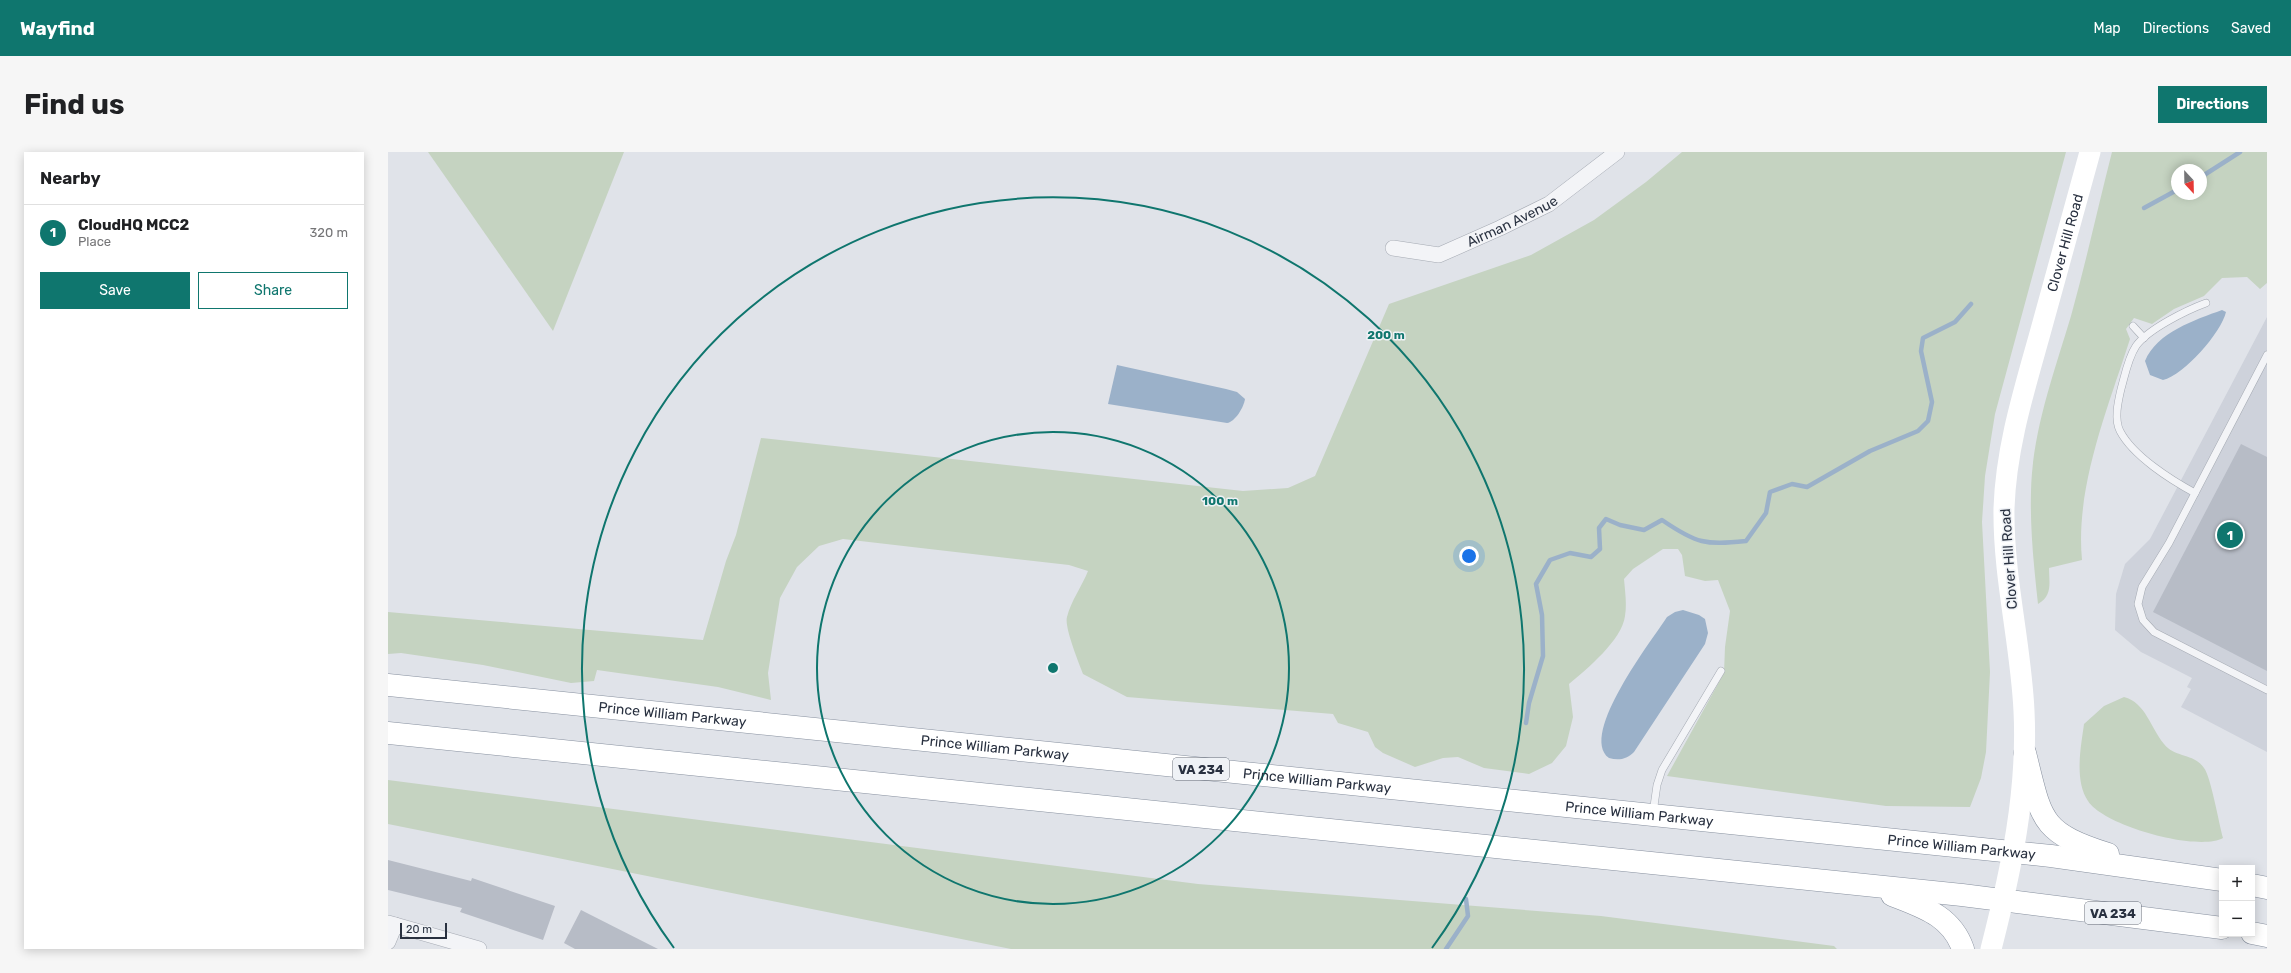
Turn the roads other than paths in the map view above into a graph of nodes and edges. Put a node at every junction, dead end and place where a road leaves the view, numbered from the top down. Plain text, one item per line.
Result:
1 (1617, 152) edge
2 (2090, 152) edge
3 (1393, 248) dead end
4 (2206, 303) dead end
5 (2133, 326) dead end
6 (2144, 338) junction
7 (2267, 356) edge
8 (2195, 493) junction
9 (1721, 671) dead end
10 (388, 685) edge
11 (2267, 690) edge
12 (388, 733) edge
13 (2025, 753) junction
14 (1652, 815) junction
15 (2014, 852) junction
16 (2169, 872) junction
17 (2219, 880) edge
18 (1866, 885) junction
19 (2255, 886) edge
20 (2267, 888) edge
21 (2004, 900) junction
22 (391, 924) edge
23 (2219, 928) edge
24 (2255, 934) edge
25 (2267, 936) edge
26 (388, 942) edge
27 (479, 949) edge
28 (1963, 949) edge
29 (1991, 949) edge

1 - 3 street, Airman Avenue
2 - 13 street, Clover Hill Road
4 - 6 lane
5 - 6 lane
6 - 8 lane
7 - 8 lane
8 - 11 lane
9 - 14 lane
10 - 14 highway, Prince William Parkway / VA 234
12 - 18 highway, VA 234
13 - 15 street, Clover Hill Road
13 - 16 highway
14 - 15 highway, Prince William Parkway / VA 234
15 - 16 highway, Prince William Parkway / VA 234
15 - 21 street, Clover Hill Road
16 - 17 highway, Prince William Parkway / VA 234
18 - 21 highway, VA 234
18 - 28 highway
19 - 20 highway
21 - 23 highway, VA 234
21 - 29 street, Clover Hill Road
22 - 26 street
22 - 27 street
24 - 25 highway

